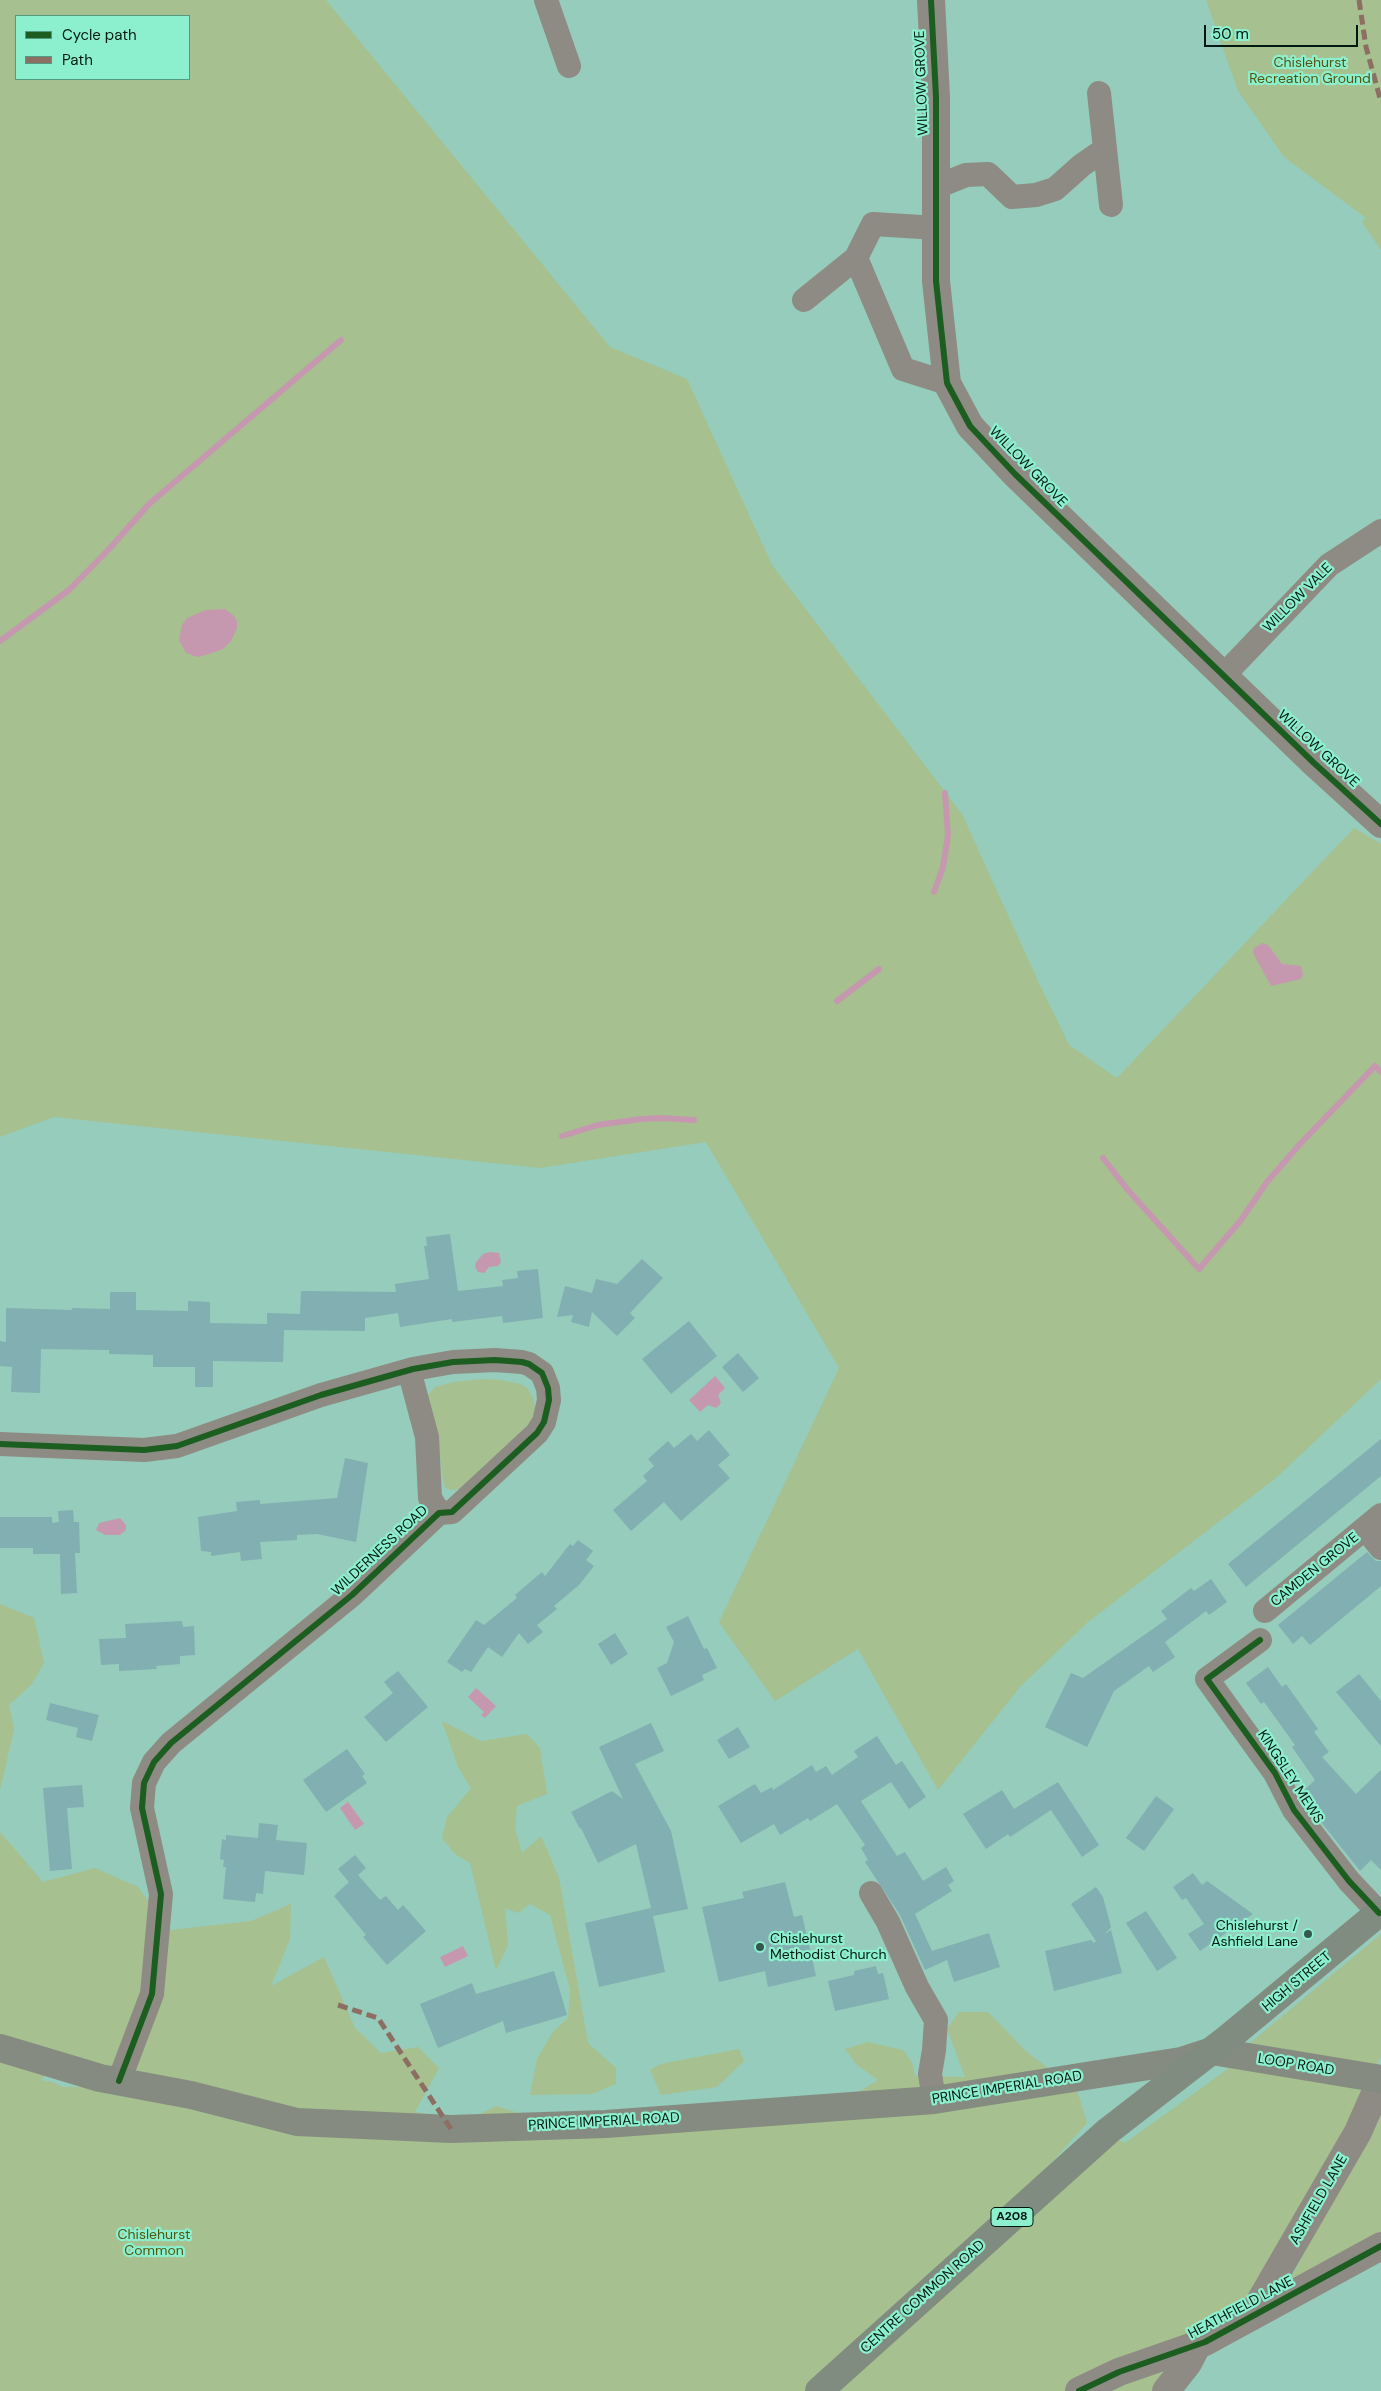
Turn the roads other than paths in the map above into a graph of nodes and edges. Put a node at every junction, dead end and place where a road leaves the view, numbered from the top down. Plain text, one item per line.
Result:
1 (546, 0) edge
2 (931, 0) edge
3 (570, 66) dead end
4 (1099, 94) dead end
5 (1105, 148) junction
6 (936, 187) junction
7 (1112, 205) dead end
8 (937, 228) junction
9 (856, 258) junction
10 (804, 300) dead end
11 (947, 383) junction
12 (1381, 531) edge
13 (1223, 676) junction
14 (1381, 824) edge
15 (410, 1370) junction
16 (0, 1444) edge
17 (439, 1513) junction
18 (1373, 1522) edge
19 (1381, 1548) edge
20 (1265, 1611) dead end
21 (1260, 1640) dead end
22 (870, 1893) dead end
23 (1380, 1912) edge
24 (0, 2048) edge
25 (1212, 2051) junction
26 (1381, 2080) edge
27 (119, 2081) junction
28 (934, 2100) junction
29 (1381, 2246) edge
30 (1251, 2318) junction
31 (1197, 2346) junction
32 (819, 2391) edge
33 (1079, 2391) edge
34 (1166, 2391) edge

1 - 3 street
2 - 6 street, WILLOW GROVE
4 - 5 street
5 - 6 street
5 - 7 street
6 - 8 street, WILLOW GROVE
8 - 9 street
8 - 11 street, WILLOW GROVE
9 - 10 street
9 - 11 street
11 - 13 street, WILLOW GROVE
12 - 13 street, WILLOW VALE
13 - 14 street, WILLOW GROVE
15 - 16 street, WILDERNESS ROAD
15 - 17 street
15 - 17 street, WILDERNESS ROAD
17 - 27 street, WILDERNESS ROAD
18 - 19 street, CAMDEN GROVE
18 - 20 street, CAMDEN GROVE
21 - 23 street, KINGSLEY MEWS
22 - 28 street
23 - 25 main road, HIGH STREET / A208
24 - 27 main road, PRINCE IMPERIAL ROAD
25 - 26 main road, LOOP ROAD
25 - 28 main road, PRINCE IMPERIAL ROAD
25 - 32 main road, CENTRE COMMON ROAD / A208
26 - 30 street, ASHFIELD LANE
27 - 28 main road, PRINCE IMPERIAL ROAD
29 - 30 street, HEATHFIELD LANE
30 - 31 street, HEATHFIELD LANE
31 - 33 street, HEATHFIELD LANE
31 - 34 street

